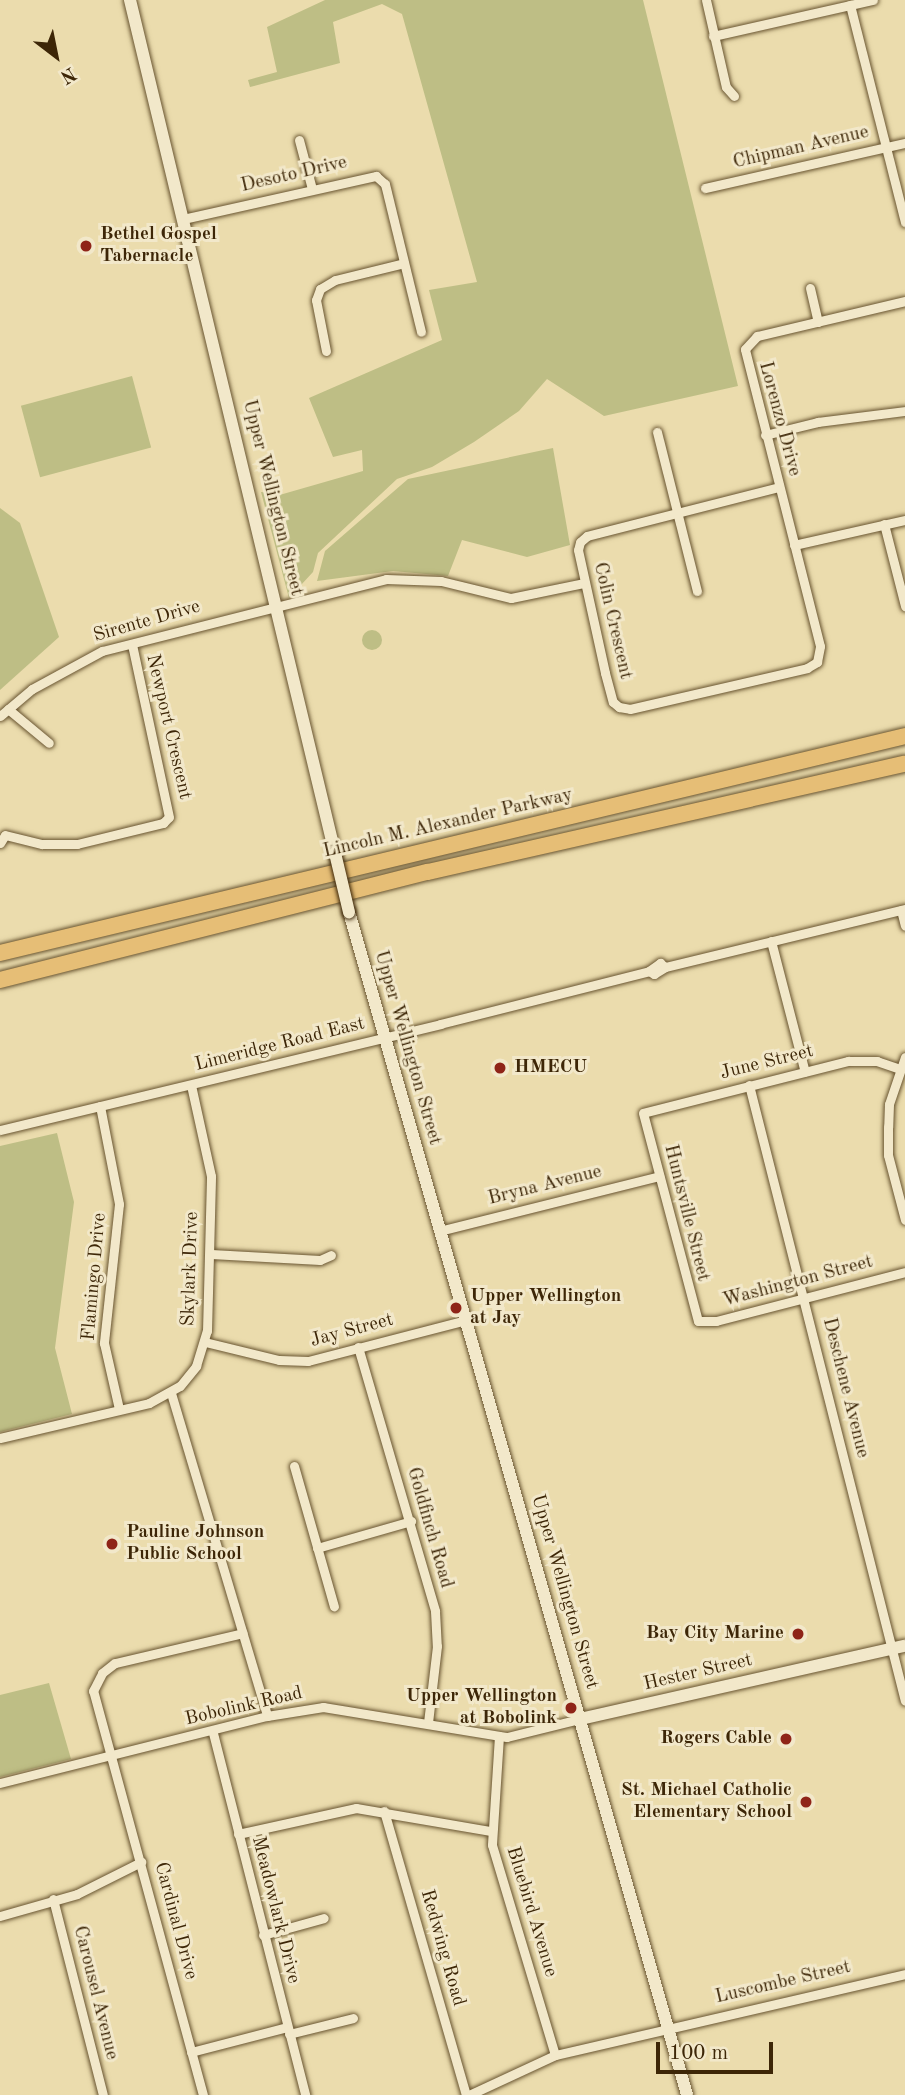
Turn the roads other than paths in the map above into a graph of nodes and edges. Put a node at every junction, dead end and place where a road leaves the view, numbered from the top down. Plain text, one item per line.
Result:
1 (130, 0) edge
2 (706, 0) edge
3 (873, 0) edge
4 (850, 5) junction
5 (713, 36) junction
6 (734, 96) dead end
7 (299, 140) dead end
8 (905, 143) edge
9 (887, 147) junction
10 (705, 188) dead end
11 (312, 189) junction
12 (183, 219) junction
13 (905, 222) edge
14 (404, 263) junction
15 (810, 288) dead end
16 (905, 301) edge
17 (818, 322) junction
18 (421, 332) dead end
19 (326, 351) dead end
20 (905, 411) edge
21 (657, 432) dead end
22 (765, 435) junction
23 (779, 487) junction
24 (677, 513) junction
25 (905, 520) edge
26 (884, 524) junction
27 (794, 545) junction
28 (584, 583) junction
29 (697, 591) dead end
30 (278, 604) junction
31 (905, 606) edge
32 (132, 644) junction
33 (817, 662) joint
34 (8, 709) junction
35 (0, 716) edge
36 (905, 728) edge
37 (905, 736) edge
38 (879, 742) junction
39 (49, 743) dead end
40 (905, 764) edge
41 (3, 836) edge
42 (903, 909) edge
43 (905, 926) edge
44 (771, 941) junction
45 (0, 953) edge
46 (0, 980) edge
47 (383, 1038) junction
48 (905, 1057) edge
49 (900, 1069) junction
50 (805, 1072) junction
51 (191, 1085) junction
52 (749, 1085) junction
53 (100, 1106) junction
54 (643, 1113) joint
55 (0, 1130) edge
56 (659, 1177) junction
57 (905, 1220) edge
58 (439, 1231) junction
59 (211, 1254) junction
60 (331, 1255) dead end
61 (905, 1272) edge
62 (805, 1299) junction
63 (466, 1320) junction
64 (698, 1321) joint
65 (205, 1342) junction
66 (358, 1347) junction
67 (171, 1393) junction
68 (119, 1409) junction
69 (0, 1438) edge
70 (294, 1466) dead end
71 (411, 1521) junction
72 (317, 1548) junction
73 (334, 1606) dead end
74 (243, 1633) junction
75 (899, 1647) edge
76 (905, 1701) edge
77 (267, 1716) junction
78 (580, 1719) junction
79 (428, 1723) junction
80 (213, 1732) junction
81 (499, 1736) junction
82 (114, 1756) junction
83 (0, 1783) edge
84 (384, 1811) junction
85 (491, 1831) junction
86 (238, 1834) junction
87 (141, 1862) junction
88 (53, 1899) junction
89 (0, 1916) edge
90 (324, 1918) dead end
91 (263, 1935) junction
92 (905, 1974) edge
93 (354, 2018) dead end
94 (668, 2027) junction
95 (288, 2030) junction
96 (191, 2052) junction
97 (555, 2055) junction
98 (103, 2095) edge
99 (203, 2095) edge
100 (305, 2095) edge
101 (467, 2095) edge
102 (687, 2095) edge

1 - 12 main road, Upper Wellington Street
2 - 5 street
3 - 4 street
4 - 5 street
4 - 9 street
5 - 6 street
7 - 11 street
8 - 9 street, Chipman Avenue
9 - 10 street, Chipman Avenue
9 - 13 street
11 - 12 street, Desoto Drive
11 - 14 street, Desoto Drive
12 - 30 main road, Upper Wellington Street
14 - 18 street, Desoto Drive
14 - 19 street
15 - 17 street
16 - 17 street, Lorenzo Drive
17 - 22 street, Lorenzo Drive
20 - 22 street
21 - 24 street
22 - 23 street, Lorenzo Drive
23 - 24 street, Colin Crescent
23 - 27 street, Lorenzo Drive
24 - 28 street, Colin Crescent
24 - 29 street
25 - 26 street
26 - 27 street
26 - 31 street
27 - 33 street, Lorenzo Drive
28 - 30 street, Sirente Drive
28 - 33 street, Colin Crescent
30 - 32 street, Sirente Drive
30 - 47 main road, Upper Wellington Street, bridge
32 - 34 street, Sirente Drive
32 - 41 street, Newport Crescent
34 - 35 street, Sirente Drive
34 - 39 street
36 - 38 highway
37 - 38 highway, Lincoln M. Alexander Parkway
38 - 45 highway, Lincoln M. Alexander Parkway
40 - 46 highway
42 - 43 street
42 - 44 street, Limeridge Road East
44 - 47 street, Limeridge Road East
44 - 50 street
47 - 51 street, Limeridge Road East
47 - 58 main road, Upper Wellington Street
48 - 49 street
49 - 50 street, June Street
49 - 57 street
50 - 52 street, June Street
51 - 53 street, Limeridge Road East
51 - 59 street, Skylark Drive
52 - 54 street, June Street
52 - 62 street, Deschene Avenue
53 - 55 street, Limeridge Road East
53 - 68 street, Flamingo Drive
54 - 56 street, Huntsville Street
56 - 58 street, Bryna Avenue
56 - 64 street, Huntsville Street
58 - 63 main road, Upper Wellington Street
59 - 60 street
59 - 65 street, Skylark Drive
61 - 62 street, Washington Street
62 - 64 street, Washington Street
62 - 75 street, Deschene Avenue
63 - 66 street, Jay Street
63 - 78 main road, Upper Wellington Street
65 - 66 street, Jay Street
65 - 67 street, Skylark Drive
66 - 71 street, Goldfinch Road
67 - 68 street
67 - 74 street
68 - 69 street
70 - 72 street
71 - 72 street
71 - 79 street, Goldfinch Road
72 - 73 street
74 - 77 street
74 - 82 street, Cardinal Drive
75 - 76 street, Deschene Avenue
75 - 78 main road, Hester Street
77 - 79 street, Bobolink Road
77 - 80 street, Bobolink Road
78 - 81 street, Bobolink Road
78 - 94 main road, Upper Wellington Street
79 - 81 street, Bobolink Road
80 - 82 street, Bobolink Road
80 - 86 street, Meadowlark Drive
81 - 85 street, Bluebird Avenue
82 - 83 street, Bobolink Road
82 - 87 street, Cardinal Drive
84 - 85 street
84 - 86 street
84 - 101 street, Redwing Road
85 - 97 street, Bluebird Avenue
86 - 91 street, Meadowlark Drive
87 - 88 street
87 - 96 street, Cardinal Drive
88 - 89 street
88 - 98 street, Carousel Avenue
90 - 91 street
91 - 95 street, Meadowlark Drive
92 - 94 street, Luscombe Street
93 - 95 street
94 - 97 street
94 - 102 main road, Upper Wellington Street
95 - 96 street
95 - 100 street, Meadowlark Drive
96 - 99 street, Cardinal Drive
97 - 101 street

